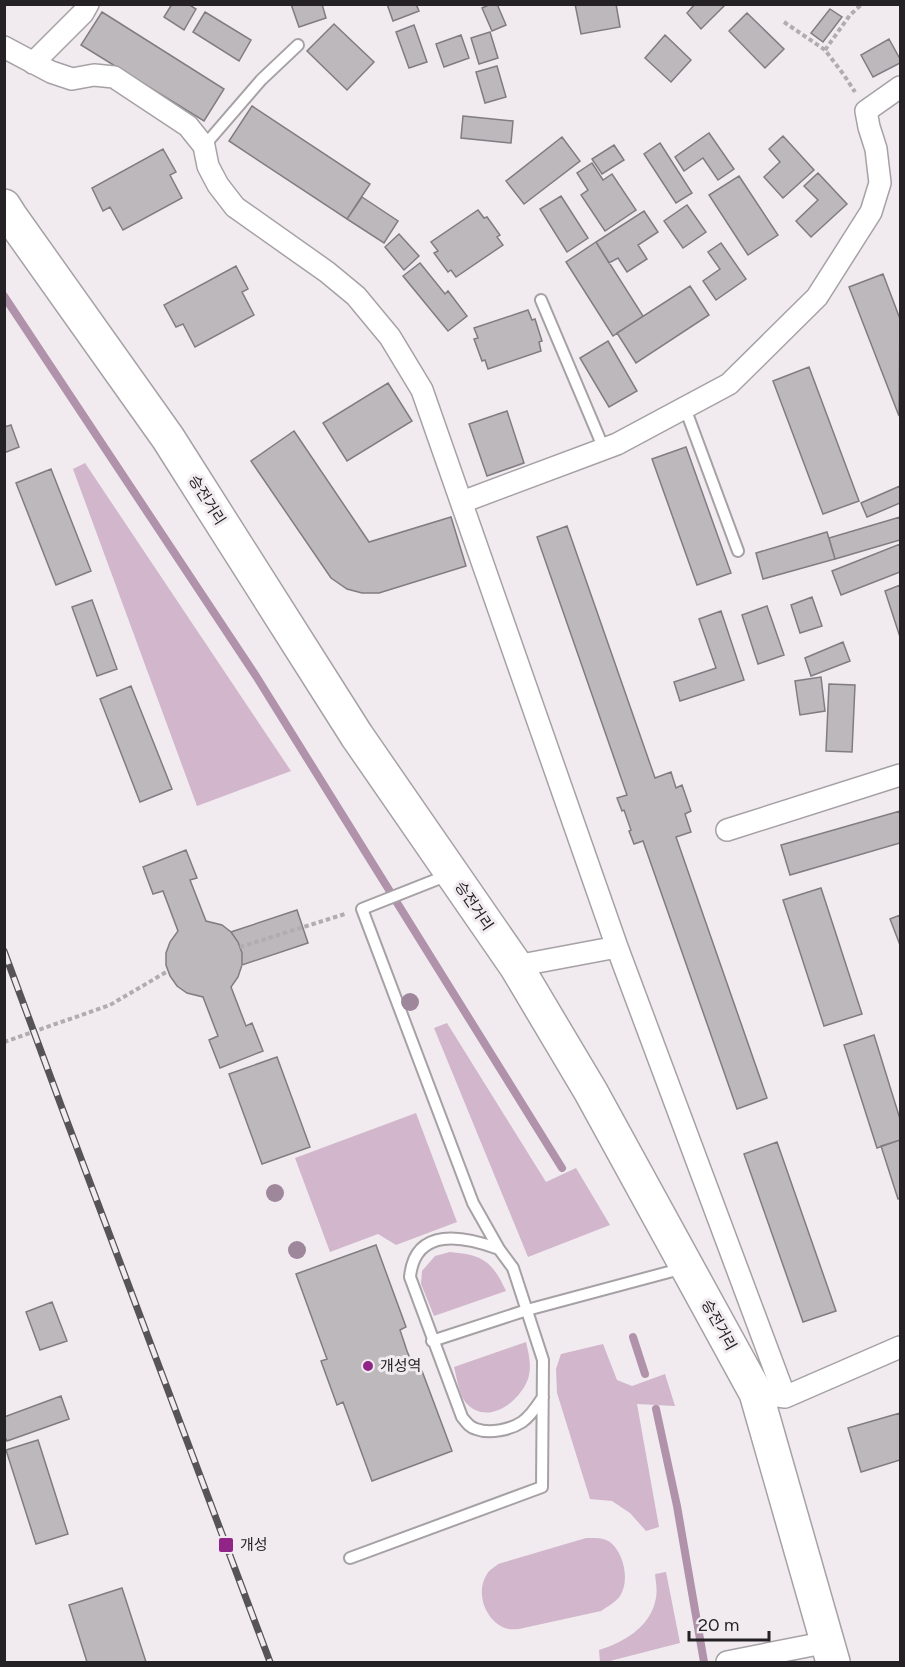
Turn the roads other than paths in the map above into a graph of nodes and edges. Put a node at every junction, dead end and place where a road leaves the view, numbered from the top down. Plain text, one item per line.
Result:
1 (88, 4) edge
2 (298, 45) dead end
3 (4, 47) edge
4 (33, 63) junction
5 (900, 87) edge
6 (204, 146) junction
7 (4, 206) edge
8 (541, 300) dead end
9 (685, 408) junction
10 (604, 449) junction
11 (462, 502) junction
12 (738, 551) dead end
13 (900, 775) edge
14 (727, 830) dead end
15 (452, 874) junction
16 (617, 947) junction
17 (516, 966) junction
18 (499, 1249) junction
19 (687, 1267) junction
20 (527, 1310) junction
21 (432, 1341) junction
22 (900, 1347) edge
23 (771, 1395) junction
24 (543, 1396) junction
25 (350, 1558) dead end
26 (831, 1652) edge
27 (727, 1662) edge

1 - 4 street
2 - 6 lane
3 - 4 street
4 - 6 street
5 - 9 street
6 - 11 street
7 - 15 main road, 승전거리
8 - 10 lane
9 - 10 street
9 - 12 lane
10 - 11 street
11 - 16 street
13 - 14 street
15 - 17 main road, 승전거리
15 - 18 lane
16 - 17 street
16 - 23 street
17 - 19 main road, 승전거리
18 - 20 lane
18 - 21 lane
19 - 20 lane
19 - 23 main road, 승전거리
20 - 21 lane
20 - 24 lane
21 - 24 lane
22 - 23 street
23 - 26 main road, 승전거리
24 - 25 lane
26 - 27 street

